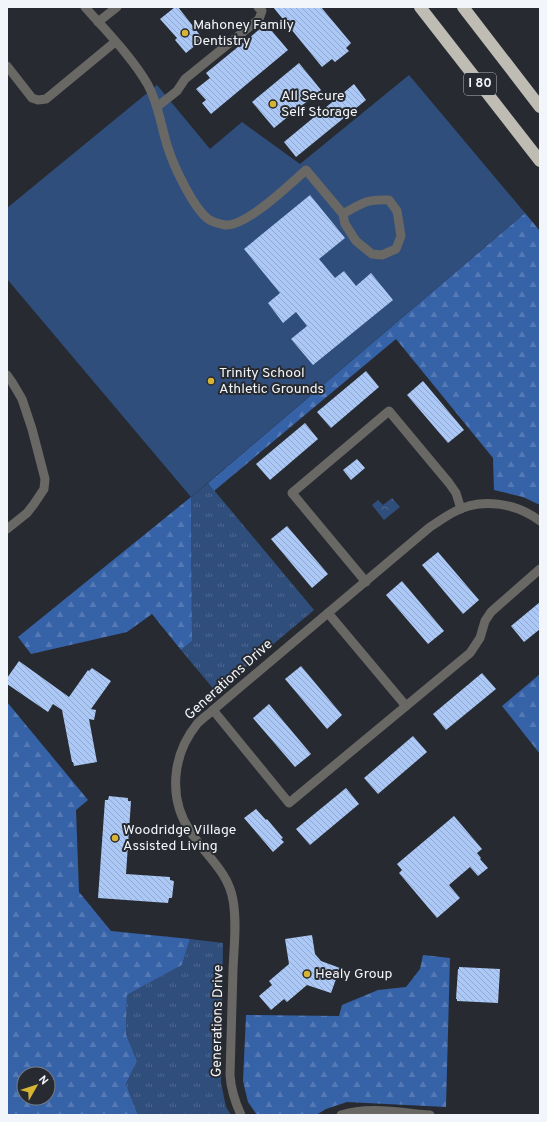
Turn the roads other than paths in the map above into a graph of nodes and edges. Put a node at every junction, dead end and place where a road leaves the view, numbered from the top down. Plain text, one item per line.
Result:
1 (85, 7) edge
2 (117, 7) edge
3 (258, 7) edge
4 (420, 7) edge
5 (462, 7) edge
6 (98, 22) junction
7 (115, 42) junction
8 (7, 66) edge
9 (158, 106) junction
10 (540, 107) edge
11 (540, 161) edge
12 (343, 214) junction
13 (7, 376) edge
14 (461, 508) junction
15 (540, 521) edge
16 (7, 529) edge
17 (540, 569) edge
18 (366, 582) junction
19 (328, 612) junction
20 (406, 706) junction
21 (213, 710) junction
22 (241, 1115) edge
23 (341, 1115) edge
24 (430, 1115) edge

1 - 6 street
2 - 6 street
3 - 9 street
4 - 11 highway, I 80
5 - 10 highway, I 80
6 - 7 street
7 - 8 street
7 - 9 street
9 - 12 street
12 - 12 street
13 - 16 street
14 - 15 street, Generations Drive
14 - 18 street, Generations Drive
14 - 18 street
17 - 20 street
18 - 19 street, Generations Drive
19 - 20 street
19 - 21 street, Generations Drive
20 - 21 street
21 - 22 street, Generations Drive
23 - 24 street

